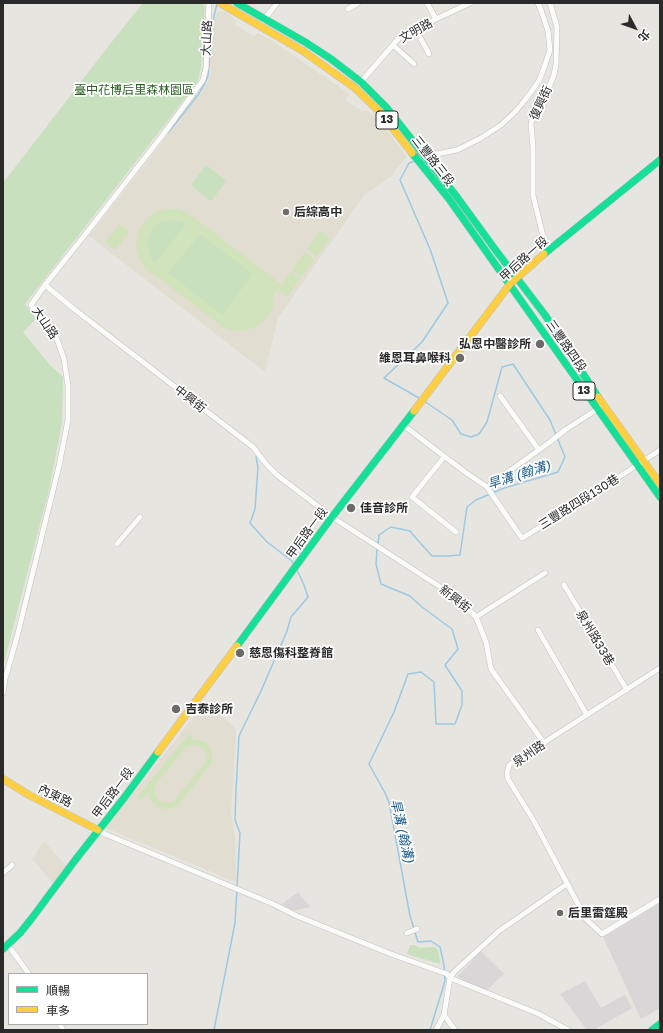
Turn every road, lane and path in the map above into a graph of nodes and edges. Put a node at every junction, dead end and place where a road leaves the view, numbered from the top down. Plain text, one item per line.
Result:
1 (209, 3) edge
2 (220, 3) edge
3 (237, 3) edge
4 (277, 3) edge
5 (358, 3) edge
6 (427, 3) edge
7 (470, 3) edge
8 (538, 3) edge
9 (550, 3) edge
10 (348, 9) dead end
11 (265, 19) junction
12 (436, 19) junction
13 (261, 26) junction
14 (416, 30) junction
15 (393, 45) junction
16 (429, 54) dead end
17 (414, 64) dead end
18 (361, 82) junction
19 (355, 88) junction
20 (419, 154) junction
21 (660, 160) edge
22 (550, 249) junction
23 (517, 278) junction
24 (510, 284) junction
25 (45, 285) junction
26 (500, 396) dead end
27 (603, 405) junction
28 (597, 409) junction
29 (403, 425) junction
30 (539, 450) junction
31 (660, 450) edge
32 (444, 457) junction
33 (643, 461) junction
34 (637, 465) junction
35 (660, 484) edge
36 (487, 486) junction
37 (660, 497) edge
38 (140, 517) dead end
39 (332, 517) junction
40 (456, 532) dead end
41 (117, 544) dead end
42 (545, 573) dead end
43 (564, 585) dead end
44 (476, 616) junction
45 (538, 630) dead end
46 (660, 668) edge
47 (627, 690) junction
48 (3, 693) edge
49 (587, 715) junction
50 (544, 743) junction
51 (3, 779) edge
52 (98, 830) junction
53 (12, 865) dead end
54 (3, 872) edge
55 (566, 884) junction
56 (660, 899) edge
57 (417, 929) dead end
58 (407, 933) dead end
59 (5, 947) edge
60 (28, 973) edge
61 (446, 974) junction
62 (444, 1015) junction
63 (660, 1024) edge
64 (436, 1030) edge
65 (455, 1030) edge
66 (568, 1030) edge
67 (652, 1030) edge

1 - 25 street, 大山路
2 - 13 main road, 三豐路三段 / 13
3 - 11 main road, 三豐路三段 / 13
4 - 11 street
5 - 10 street
6 - 12 street
7 - 12 street, 文明路
8 - 20 street, 復興街
9 - 22 street, 復興街
11 - 13 street
11 - 18 main road, 三豐路三段 / 13
12 - 14 street, 文明路
13 - 19 main road, 三豐路三段 / 13
14 - 15 street, 文明路
14 - 16 street
15 - 17 street
15 - 18 street, 文明路
18 - 19 street, 文明路
18 - 20 main road, 三豐路三段 / 13
19 - 20 main road, 三豐路三段 / 13
20 - 23 main road, 三豐路三段 / 13
20 - 24 main road, 三豐路三段 / 13
21 - 22 main road, 甲后路一段
22 - 23 main road, 甲后路一段
23 - 24 main road, 甲后路一段
23 - 27 main road, 三豐路四段 / 13
24 - 28 main road, 三豐路四段 / 13
24 - 29 main road, 甲后路一段
25 - 39 street, 中興街
25 - 48 street, 大山路
26 - 30 street
27 - 28 street
27 - 33 main road, 三豐路四段 / 13
28 - 30 street
28 - 34 main road, 三豐路四段 / 13
29 - 32 street
29 - 39 main road, 甲后路一段
30 - 36 street
31 - 33 street, 三豐路四段130巷
32 - 36 street
32 - 40 street
33 - 34 street, 三豐路四段130巷
33 - 35 main road, 三豐路四段 / 13
34 - 36 street, 三豐路四段130巷
34 - 37 main road, 三豐路四段 / 13
38 - 41 street
39 - 44 street, 新興街
39 - 52 main road, 甲后路一段
42 - 44 street
43 - 47 street, 泉州路33巷
44 - 50 street, 新興街
45 - 49 street
46 - 47 street, 泉州路
47 - 49 street, 泉州路
49 - 50 street, 泉州路
50 - 55 street, 泉州路
51 - 52 main road, 內東路
52 - 59 main road, 甲后路一段
52 - 61 street
53 - 54 street
55 - 56 street, 泉州路
55 - 61 street
57 - 58 street
59 - 60 street
61 - 62 street
61 - 66 street
62 - 64 street
62 - 65 street
63 - 67 main road

